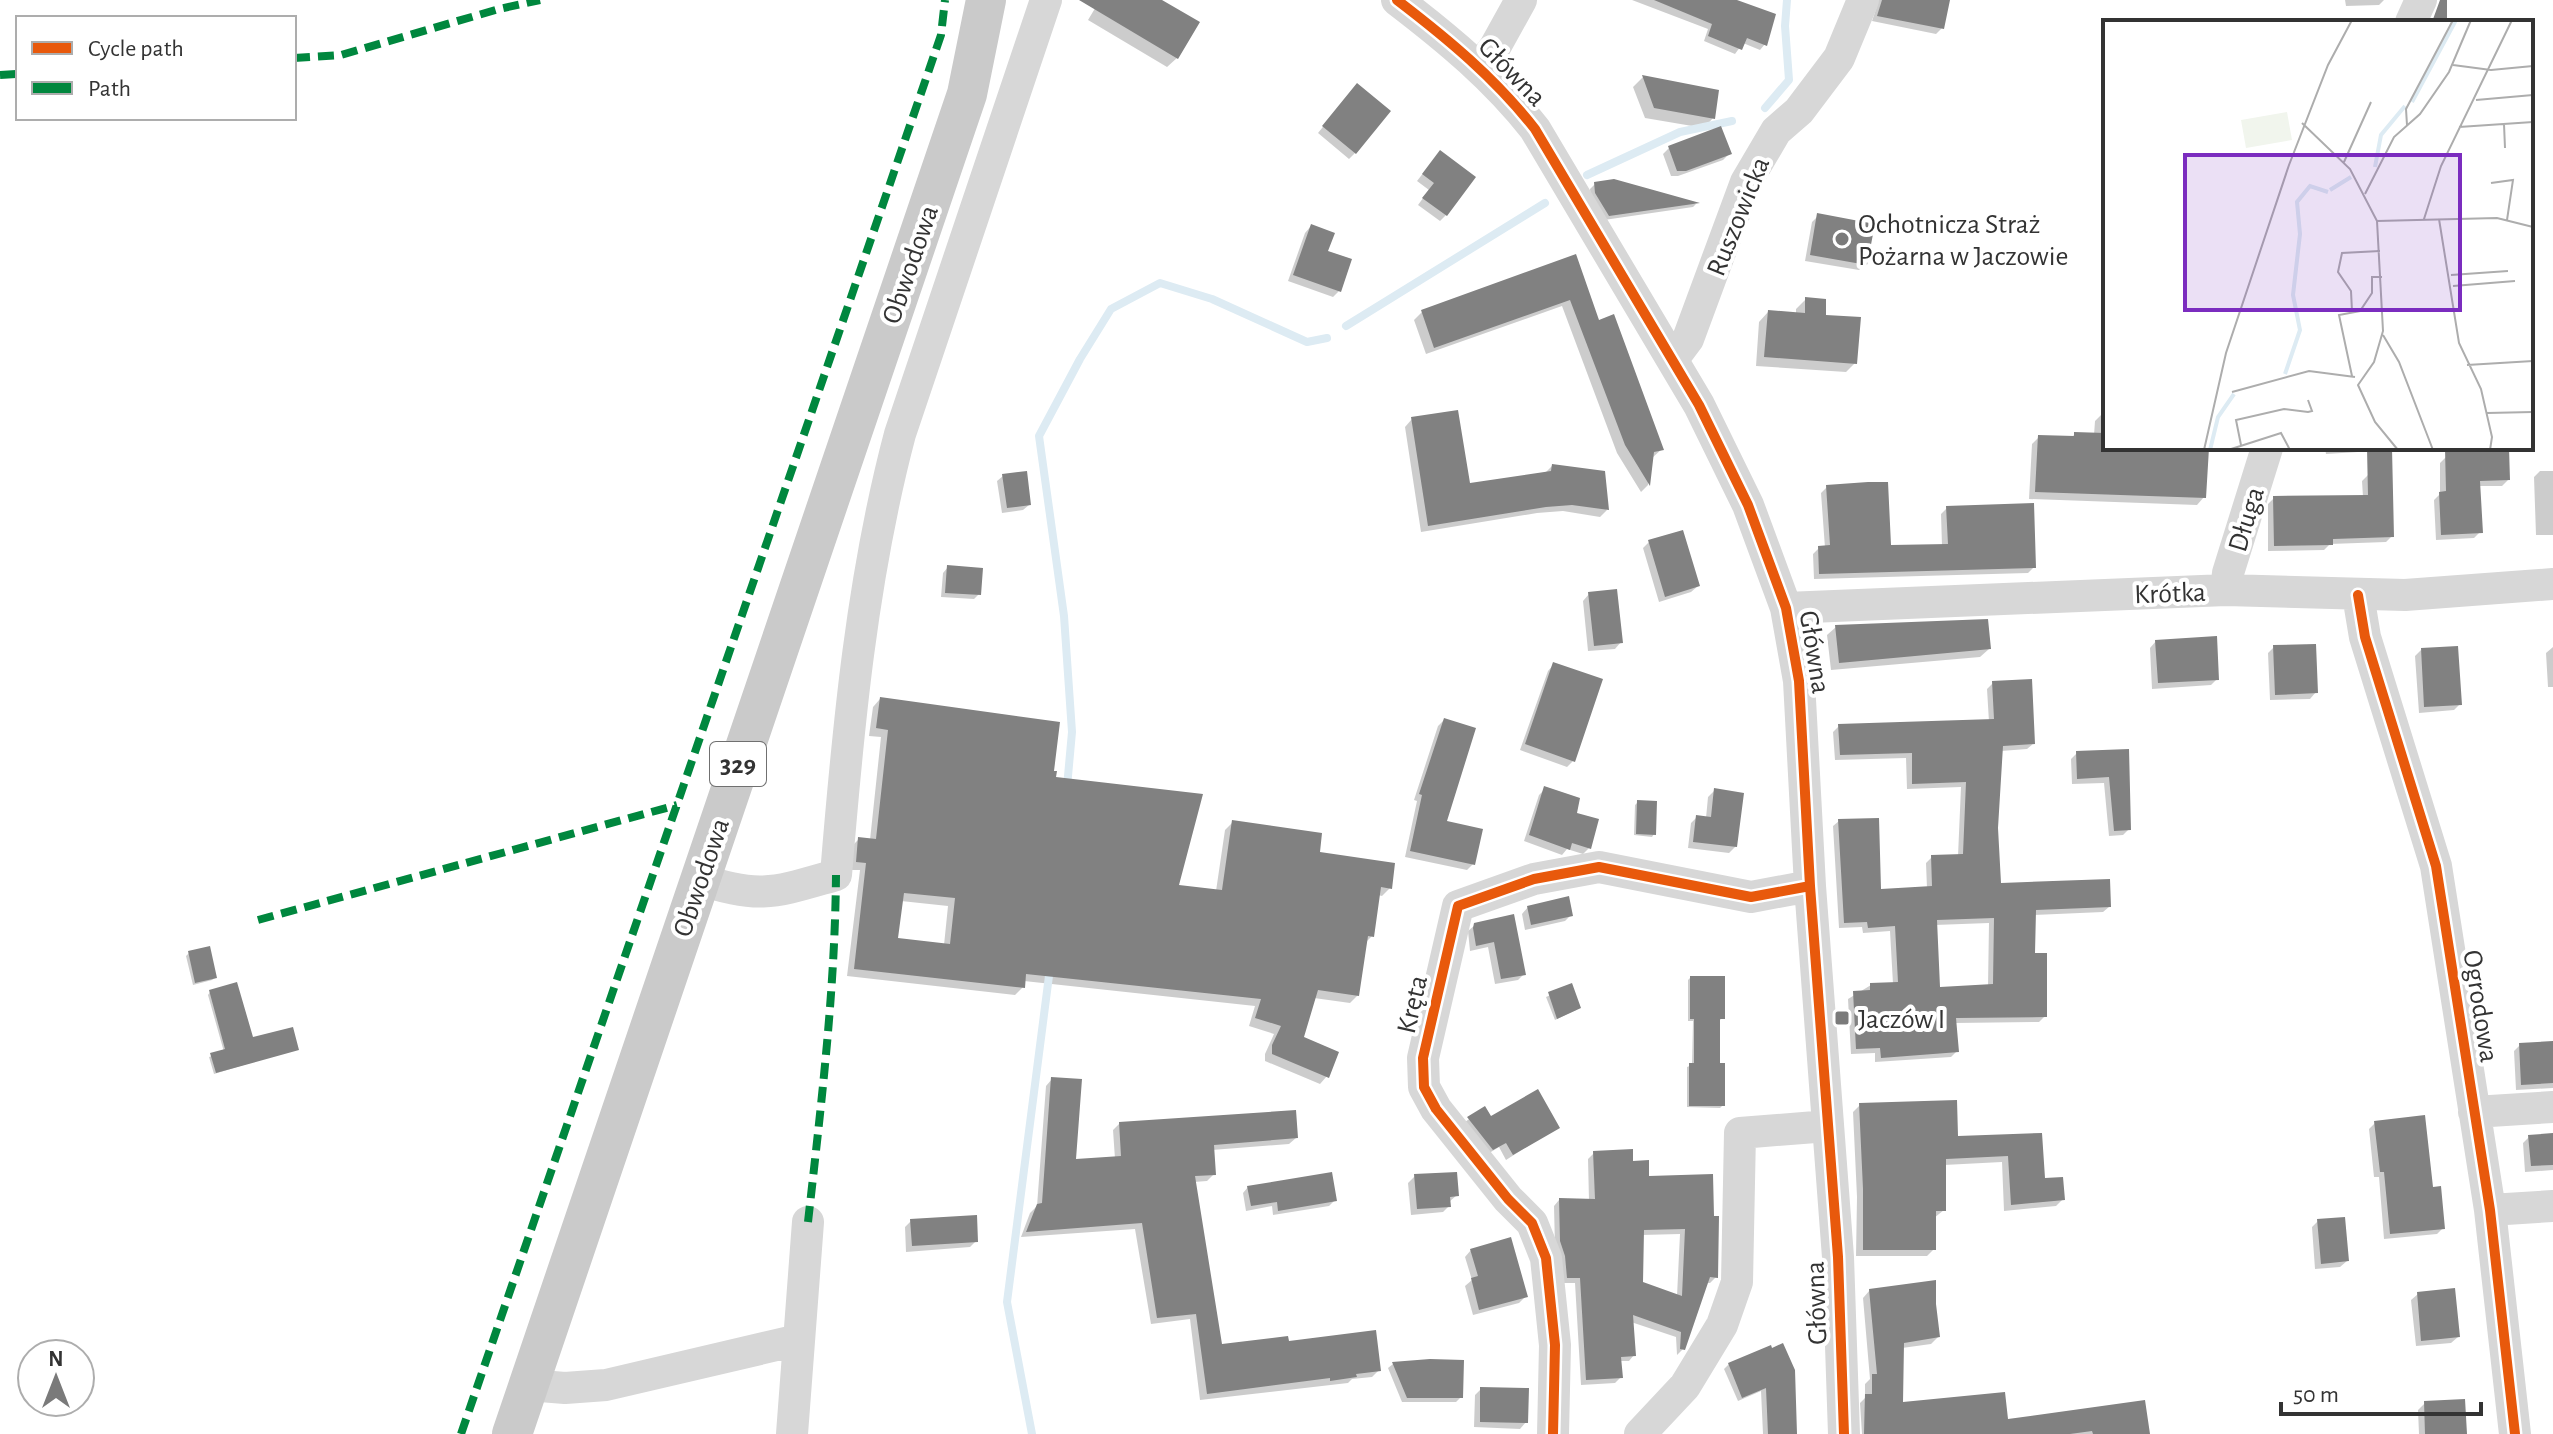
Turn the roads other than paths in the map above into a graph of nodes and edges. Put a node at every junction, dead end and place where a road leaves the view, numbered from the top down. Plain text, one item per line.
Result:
1 (986, 0) edge
2 (1012, 0) edge
3 (1046, 0) edge
4 (1397, 0) edge
5 (1521, 0) edge
6 (1863, 0) edge
7 (2421, 0) edge
8 (2412, 20) edge
9 (1480, 67) junction
10 (967, 94) junction
11 (1673, 359) junction
12 (2266, 450) edge
13 (2553, 584) edge
14 (2226, 590) junction
15 (2358, 595) junction
16 (1786, 608) junction
17 (699, 879) junction
18 (1810, 886) junction
19 (2553, 1107) edge
20 (2474, 1112) junction
21 (1828, 1126) junction
22 (2553, 1206) edge
23 (2490, 1210) junction
24 (808, 1222) dead end
25 (798, 1340) junction
26 (528, 1385) junction
27 (512, 1434) edge
28 (792, 1434) edge
29 (1553, 1434) edge
30 (1640, 1434) edge
31 (1844, 1434) edge
32 (2515, 1434) edge

1 - 10 main road, Obwodowa / 329
2 - 10 main road, Obwodowa / 329
3 - 17 street
4 - 9 street, Główna
5 - 9 street
6 - 11 street, Ruszowicka
7 - 8 street
9 - 11 street, Główna
10 - 17 main road, Obwodowa / 329
11 - 16 street, Główna
12 - 14 street, Długa
13 - 15 street, Krótka
14 - 15 street, Krótka
14 - 16 street, Krótka
15 - 20 street, Ogrodowa
16 - 18 street, Główna
17 - 26 main road, Obwodowa / 329
18 - 21 street, Główna
18 - 29 street, Kręta
19 - 20 street
20 - 23 street, Ogrodowa
21 - 30 street
21 - 31 street, Główna
22 - 23 street
23 - 32 street, Ogrodowa
24 - 25 street
25 - 26 street
25 - 28 street
26 - 27 main road, Obwodowa / 329

